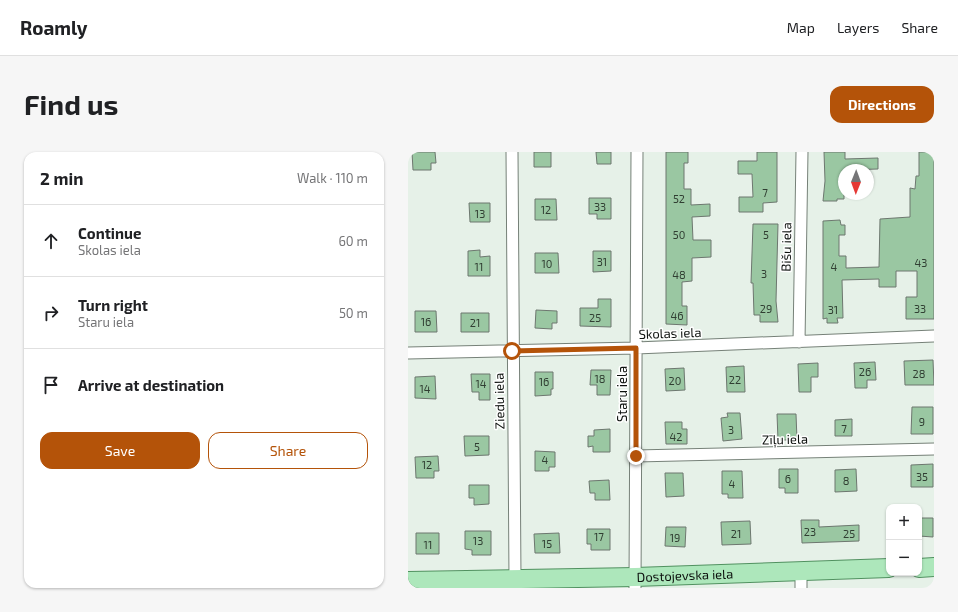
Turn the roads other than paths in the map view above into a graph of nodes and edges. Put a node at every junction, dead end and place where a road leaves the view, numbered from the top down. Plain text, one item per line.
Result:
1 (512, 152) edge
2 (637, 152) edge
3 (802, 152) edge
4 (934, 336) edge
5 (799, 342) junction
6 (636, 348) junction
7 (512, 351) junction
8 (408, 353) edge
9 (934, 449) edge
10 (636, 456) junction
11 (934, 567) edge
12 (886, 568) edge
13 (922, 568) edge
14 (801, 570) junction
15 (515, 578) junction
16 (408, 581) edge
17 (635, 582) edge
18 (801, 588) edge

1 - 7 street, Ziedu iela
2 - 6 street, Staru iela
3 - 5 street, Bišu iela
4 - 5 street, Skolas iela
5 - 6 street, Skolas iela
6 - 7 street, Skolas iela
6 - 10 street, Staru iela
7 - 8 street, Skolas iela
7 - 15 street, Ziedu iela
9 - 10 street, Zīļu iela
10 - 17 street, Staru iela
11 - 13 main road
12 - 14 main road, Dostojevska iela
14 - 17 main road, Dostojevska iela
14 - 18 street
15 - 16 main road, Dostojevska iela
15 - 17 main road, Dostojevska iela

